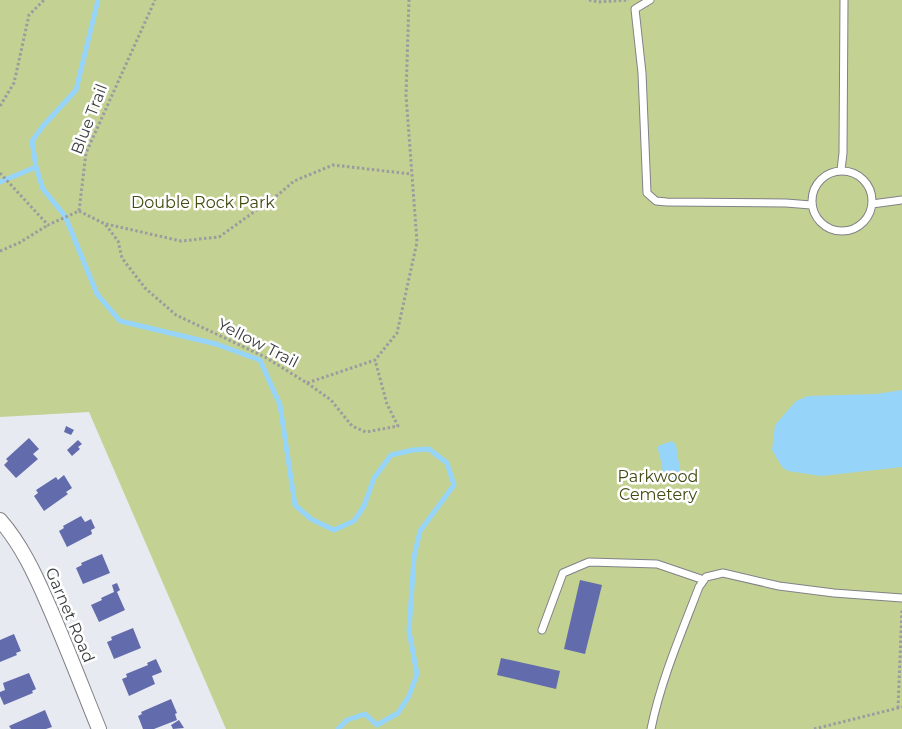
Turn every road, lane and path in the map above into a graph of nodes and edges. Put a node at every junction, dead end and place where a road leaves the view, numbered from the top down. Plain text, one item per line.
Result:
1 (44, 0) edge
2 (156, 0) edge
3 (410, 0) edge
4 (589, 0) edge
5 (630, 0) edge
6 (650, 0) edge
7 (844, 0) edge
8 (0, 106) edge
9 (841, 170) junction
10 (0, 172) edge
11 (411, 174) junction
12 (902, 200) edge
13 (872, 204) junction
14 (811, 205) junction
15 (79, 211) junction
16 (105, 224) junction
17 (48, 225) junction
18 (0, 250) edge
19 (375, 360) junction
20 (307, 382) junction
21 (0, 520) edge
22 (704, 580) junction
23 (902, 598) edge
24 (902, 603) edge
25 (542, 630) dead end
26 (900, 707) edge
27 (99, 729) edge
28 (651, 729) edge
29 (814, 729) edge

1 - 8 path
2 - 15 path, Blue Trail
3 - 11 path
4 - 5 path
6 - 14 lane
7 - 9 lane
9 - 13 lane
9 - 14 lane
10 - 17 path
11 - 16 path
11 - 19 path
12 - 13 lane
13 - 14 lane
15 - 16 path, Yellow Trail
15 - 17 path
16 - 20 path, Yellow Trail
17 - 18 path
19 - 20 path, Yellow Trail
19 - 20 path
21 - 27 street, Garnet Road
22 - 23 lane
22 - 25 lane
22 - 28 lane
24 - 26 path
26 - 29 path

